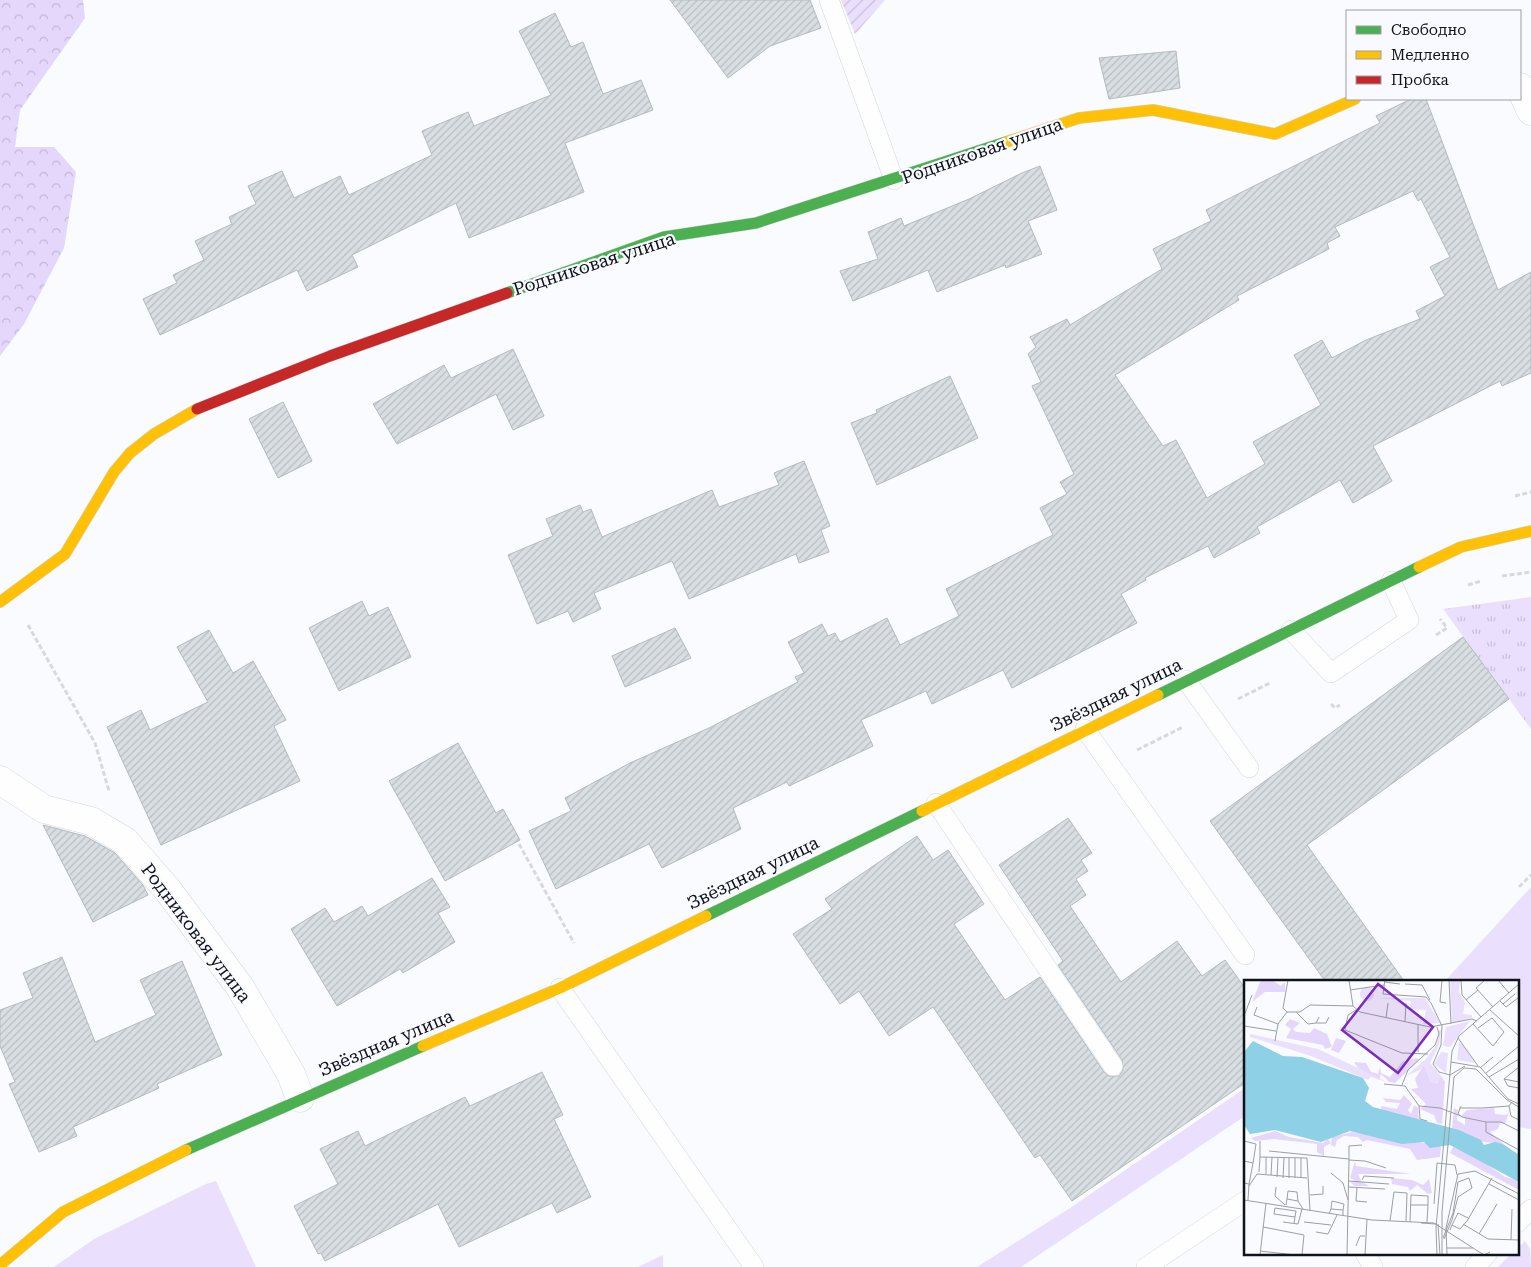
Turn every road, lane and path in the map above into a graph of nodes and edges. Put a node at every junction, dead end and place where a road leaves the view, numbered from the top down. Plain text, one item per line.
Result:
1 (829, 0) edge
2 (1521, 89) edge
3 (1353, 100) edge
4 (1531, 111) edge
5 (894, 180) junction
6 (1531, 531) edge
7 (1391, 581) junction
8 (11, 596) junction
9 (0, 602) edge
10 (1291, 630) junction
11 (1186, 680) junction
12 (1085, 730) junction
13 (1249, 768) dead end
14 (0, 780) edge
15 (936, 803) junction
16 (125, 842) junction
17 (519, 844) dead end
18 (1531, 875) edge
19 (1520, 887) dead end
20 (576, 946) dead end
21 (1245, 955) dead end
22 (560, 988) junction
23 (1113, 1066) dead end
24 (300, 1098) junction
25 (1244, 1202) edge
26 (1531, 1209) edge
27 (1518, 1223) edge
28 (1366, 1254) edge
29 (1487, 1254) edge
30 (0, 1265) edge
31 (754, 1267) edge
32 (1146, 1267) edge
33 (1373, 1267) edge
34 (1475, 1267) edge

1 - 5 lane
2 - 4 street
3 - 5 street, Родниковая улица
5 - 8 street, Родниковая улица
6 - 7 street, Звёздная улица
7 - 10 street, Звёздная улица
7 - 10 lane
8 - 9 street, Родниковая улица
8 - 16 path
10 - 11 street, Звёздная улица
11 - 12 street, Звёздная улица
11 - 13 lane
12 - 15 street, Звёздная улица
12 - 21 lane
14 - 16 street, Родниковая улица
15 - 22 street, Звёздная улица
15 - 23 lane
16 - 24 street, Родниковая улица
17 - 20 path
18 - 19 path
22 - 24 street, Звёздная улица
22 - 31 lane
24 - 30 street, Звёздная улица
25 - 32 lane
26 - 27 lane
28 - 33 lane
29 - 34 lane

